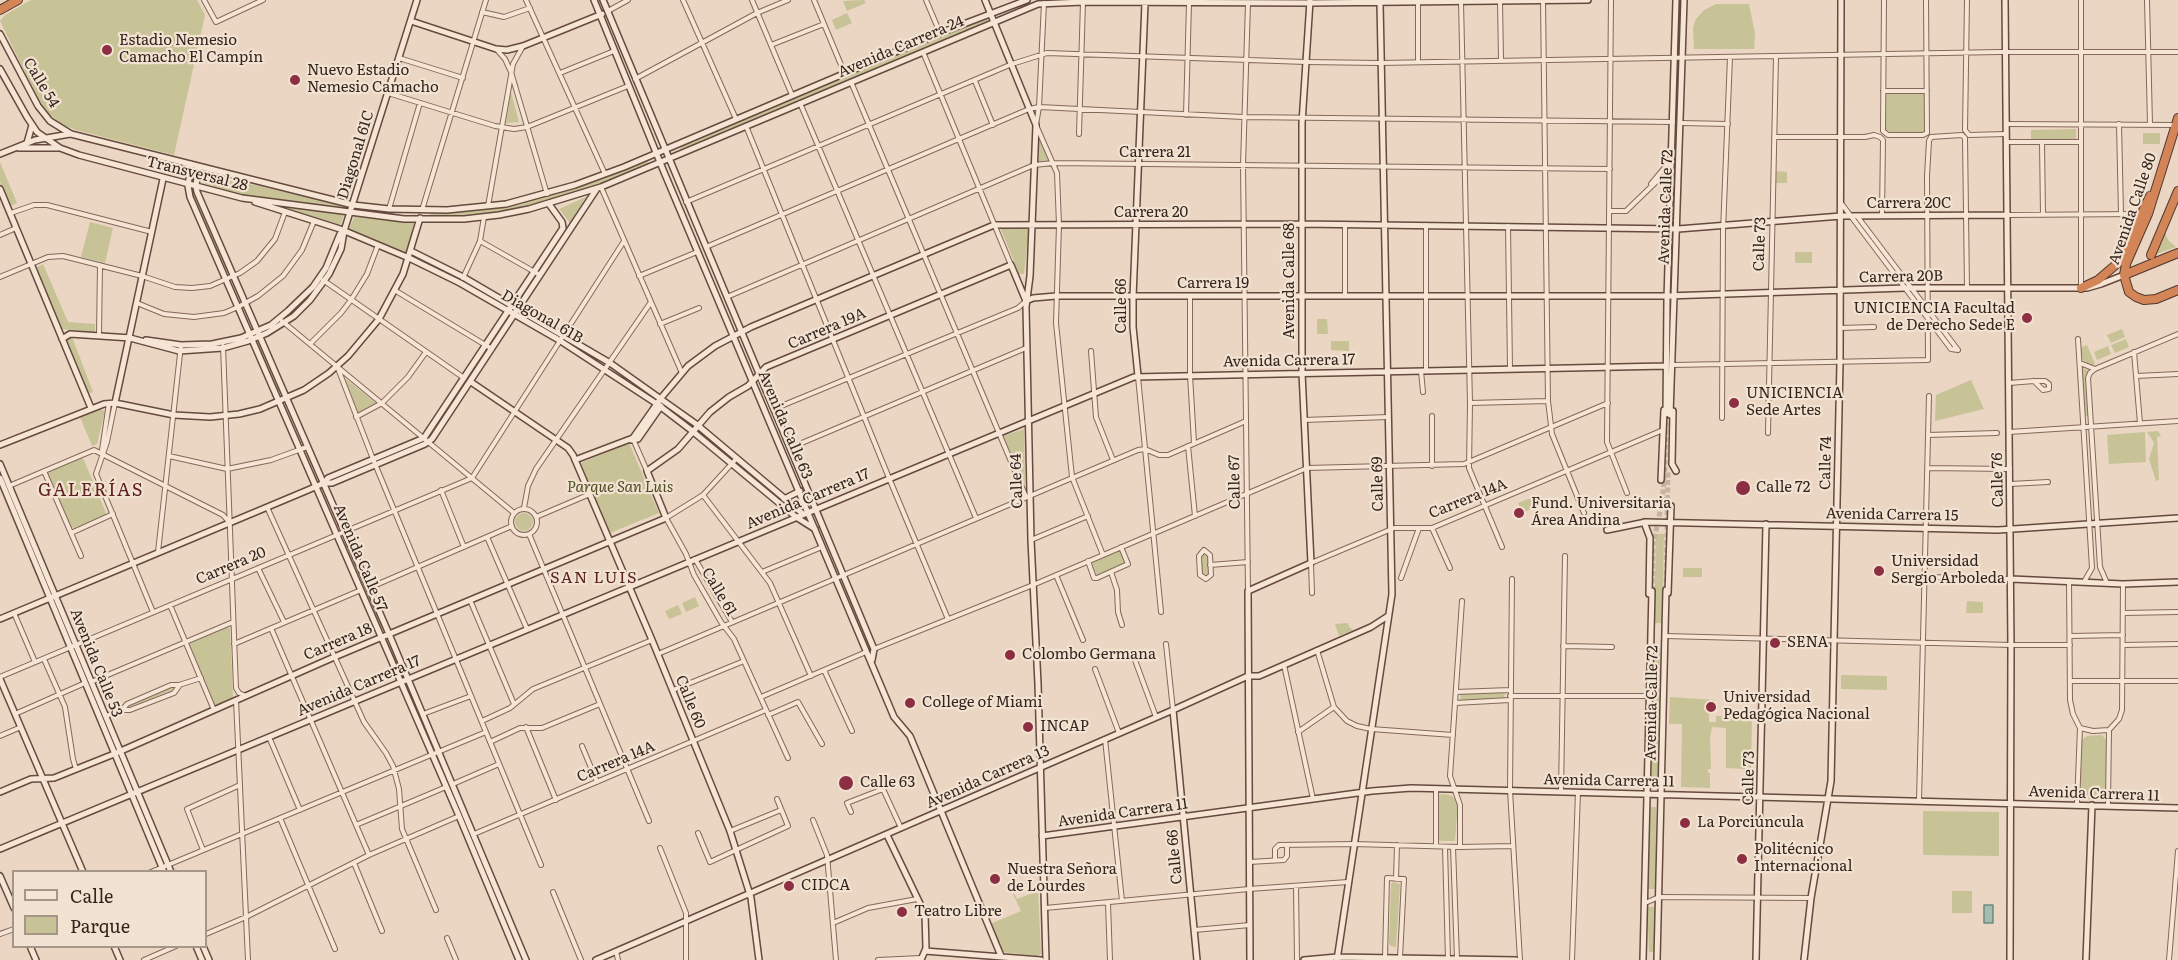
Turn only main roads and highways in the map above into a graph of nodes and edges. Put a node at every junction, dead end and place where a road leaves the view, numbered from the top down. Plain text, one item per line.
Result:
1 (18, 0) edge
2 (417, 0) edge
3 (594, 0) edge
4 (603, 0) edge
5 (985, 0) edge
6 (1027, 0) edge
7 (1588, 0) edge
8 (1676, 0) edge
9 (1684, 0) edge
10 (1841, 0) edge
11 (2005, 0) edge
12 (1150, 1) edge
13 (1543, 1) edge
14 (1310, 2) edge
15 (1380, 3) junction
16 (1, 11) edge
17 (607, 11) junction
18 (600, 14) junction
19 (991, 14) junction
20 (411, 21) junction
21 (994, 21) junction
22 (0, 34) edge
23 (0, 69) edge
24 (2177, 122) edge
25 (32, 125) junction
26 (71, 134) junction
27 (44, 137) junction
28 (27, 143) junction
29 (15, 148) junction
30 (60, 148) junction
31 (664, 150) junction
32 (656, 153) junction
33 (0, 154) edge
34 (667, 158) junction
35 (660, 161) junction
36 (191, 164) junction
37 (198, 166) junction
38 (163, 179) junction
39 (2157, 184) junction
40 (188, 185) junction
41 (196, 187) junction
42 (599, 188) junction
43 (0, 191) edge
44 (2178, 191) edge
45 (242, 198) junction
46 (549, 204) junction
47 (353, 205) junction
48 (422, 210) junction
49 (350, 213) junction
50 (2007, 215) junction
51 (1841, 216) junction
52 (420, 220) junction
53 (1302, 224) junction
54 (1033, 225) junction
55 (1136, 225) junction
56 (1384, 225) junction
57 (1670, 229) junction
58 (1678, 229) junction
59 (344, 231) junction
60 (411, 251) junction
61 (2178, 253) edge
62 (2151, 255) dead end
63 (409, 258) junction
64 (537, 274) junction
65 (2124, 275) junction
66 (2008, 288) junction
67 (2081, 288) junction
68 (1840, 290) junction
69 (2178, 290) edge
70 (1676, 295) junction
71 (1302, 296) junction
72 (1667, 296) junction
73 (1134, 297) junction
74 (1385, 297) junction
75 (1026, 301) junction
76 (516, 307) junction
77 (512, 313) junction
78 (741, 332) junction
79 (259, 334) junction
80 (734, 336) junction
81 (251, 337) junction
82 (561, 337) junction
83 (130, 338) junction
84 (62, 339) junction
85 (489, 347) junction
86 (1673, 365) junction
87 (1666, 366) junction
88 (1387, 372) junction
89 (1302, 373) junction
90 (759, 374) junction
91 (1138, 376) junction
92 (753, 381) junction
93 (471, 382) junction
94 (287, 398) junction
95 (663, 400) junction
96 (279, 402) junction
97 (112, 403) junction
98 (659, 405) junction
99 (91, 408) junction
100 (1028, 421) junction
101 (698, 426) junction
102 (693, 432) junction
103 (426, 440) junction
104 (0, 445) edge
105 (575, 460) junction
106 (0, 464) edge
107 (646, 471) joint
108 (1676, 471) tunnel mouth
109 (0, 478) edge
110 (1661, 480) dead end
111 (324, 483) junction
112 (316, 486) junction
113 (800, 491) junction
114 (784, 499) junction
115 (1671, 506) dead end
116 (816, 508) junction
117 (806, 513) junction
118 (796, 517) junction
119 (666, 518) joint
120 (2178, 518) edge
121 (1644, 522) junction
122 (1670, 522) junction
123 (1766, 524) junction
124 (1837, 526) junction
125 (2010, 529) junction
126 (1607, 530) dead end
127 (818, 534) junction
128 (610, 542) junction
129 (1311, 563) joint
130 (2011, 579) junction
131 (2178, 582) edge
132 (629, 586) junction
133 (1666, 590) tunnel mouth
134 (1248, 591) joint
135 (1652, 591) tunnel mouth
136 (53, 596) junction
137 (1388, 616) junction
138 (0, 619) edge
139 (389, 634) junction
140 (1650, 636) junction
141 (1665, 636) junction
142 (381, 637) junction
143 (873, 667) junction
144 (1248, 676) junction
145 (0, 678) edge
146 (408, 678) junction
147 (400, 681) junction
148 (88, 683) junction
149 (1173, 710) junction
150 (117, 753) junction
151 (1039, 767) junction
152 (43, 779) junction
153 (0, 792) edge
154 (134, 793) junction
155 (1361, 793) junction
156 (1647, 794) junction
157 (1662, 794) junction
158 (1761, 797) junction
159 (1829, 799) junction
160 (2012, 803) junction
161 (2092, 805) junction
162 (1248, 807) junction
163 (2178, 808) edge
164 (941, 811) junction
165 (462, 814) junction
166 (1184, 817) junction
167 (62, 823) junction
168 (887, 835) junction
169 (1042, 836) junction
170 (0, 849) edge
171 (165, 868) edge
172 (82, 870) edge
173 (0, 876) edge
174 (3, 890) edge
175 (750, 894) junction
176 (12, 905) edge
177 (925, 951) junction
178 (1001, 956) junction
179 (990, 958) edge
180 (1337, 958) edge
181 (921, 959) edge
182 (1448, 959) edge
183 (519, 960) edge
184 (526, 960) edge
185 (596, 960) edge
186 (759, 960) edge
187 (1044, 960) edge
188 (1197, 960) edge
189 (1250, 960) edge
190 (1304, 960) edge
191 (1457, 960) edge
192 (1518, 960) edge
193 (1643, 960) edge
194 (1658, 960) edge
195 (1756, 960) edge
196 (1804, 960) edge
197 (2010, 960) edge
198 (2086, 960) edge

1 - 16 highway
2 - 20 main road, Diagonal 61C
3 - 18 main road, Avenida Calle 63
4 - 17 main road, Avenida Calle 63
5 - 19 main road
6 - 19 main road, Avenida Carrera 24
7 - 13 main road, Avenida Carrera 24
8 - 57 main road, Avenida Calle 72
9 - 58 main road, Avenida Calle 72
10 - 51 main road, Calle 74
11 - 50 main road, Calle 76
12 - 14 main road, Avenida Carrera 24
12 - 21 main road, Avenida Carrera 24
12 - 55 main road, Calle 66
13 - 15 main road, Avenida Carrera 24
14 - 15 main road, Avenida Carrera 24
14 - 53 main road, Avenida Calle 68
15 - 56 main road, Calle 69
17 - 18 main road
17 - 31 main road, Avenida Calle 63
18 - 20 main road
18 - 32 main road, Avenida Calle 63
19 - 21 main road
19 - 31 main road, Avenida Carrera 24
20 - 47 main road, Diagonal 61C
21 - 34 main road, Avenida Carrera 24
21 - 54 main road, Calle 64
22 - 26 main road, Calle 54
23 - 25 main road, Calle 54
24 - 39 highway, Avenida Calle 80
25 - 27 main road, Calle 54
25 - 28 main road
26 - 27 main road
26 - 36 main road, Transversal 28
27 - 28 main road
27 - 30 main road, Transversal 28
28 - 29 main road
29 - 30 main road
29 - 33 main road
30 - 38 main road, Transversal 28
31 - 32 main road, Avenida Carrera 24
31 - 34 main road, Avenida Calle 63
32 - 35 main road, Avenida Calle 63
32 - 48 main road, Avenida Carrera 24
34 - 35 main road, Avenida Carrera 24
34 - 78 main road, Avenida Calle 63
35 - 42 main road, Avenida Carrera 24
35 - 80 main road, Avenida Calle 63
36 - 37 main road, Transversal 28
36 - 40 main road, Avenida Calle 57
37 - 41 main road, Avenida Calle 57
37 - 47 main road, Transversal 28
38 - 40 main road, Transversal 28
38 - 83 main road
39 - 65 highway, Avenida Calle 80
39 - 67 highway
40 - 41 main road, Transversal 28
40 - 81 main road, Avenida Calle 57
41 - 45 main road, Transversal 28
41 - 79 main road, Avenida Calle 57
42 - 46 main road, Avenida Carrera 24
42 - 64 main road
43 - 84 main road
44 - 62 highway
45 - 49 main road, Transversal 28
45 - 59 main road, Diagonal 61B
46 - 52 main road, Avenida Carrera 24
46 - 64 main road
47 - 48 main road, Avenida Carrera 24
47 - 49 main road, Diagonal 61C
48 - 52 main road
49 - 52 main road, Avenida Carrera 24
49 - 59 main road, Diagonal 61C
50 - 51 main road, Carrera 20C
50 - 66 main road, Calle 76
51 - 58 main road, Carrera 20C
51 - 68 main road, Calle 74
52 - 60 main road
53 - 55 main road, Carrera 20
53 - 56 main road, Carrera 20
53 - 71 main road, Avenida Calle 68
54 - 55 main road, Carrera 20
54 - 75 main road, Calle 64
54 - 78 main road, Carrera 20
55 - 73 main road, Calle 66
56 - 57 main road, Carrera 20
56 - 74 main road, Calle 69
57 - 58 main road, Carrera 20
57 - 72 main road, Avenida Calle 72
58 - 70 main road, Avenida Calle 72
59 - 63 main road, Diagonal 61B
59 - 79 main road, Diagonal 61C
60 - 63 main road
60 - 76 main road, Diagonal 61B
61 - 65 highway
63 - 77 main road, Diagonal 61B
63 - 94 main road
64 - 76 main road
65 - 67 main road, Carrera 20B
65 - 69 highway, Avenida Calle 80
66 - 67 main road, Carrera 20B
66 - 68 main road, Carrera 20B
66 - 125 main road, Calle 76
68 - 70 main road, Carrera 20B
68 - 124 main road, Calle 74
70 - 72 main road, Carrera 19
70 - 86 main road, Avenida Calle 72
71 - 73 main road, Carrera 19
71 - 74 main road, Carrera 19
71 - 89 main road, Avenida Calle 68
72 - 74 main road, Carrera 19
72 - 87 main road, Avenida Calle 72
73 - 75 main road, Carrera 19
73 - 91 main road, Calle 66
74 - 88 main road, Calle 69
75 - 90 main road, Carrera 19A
75 - 100 main road, Calle 64
76 - 77 main road
76 - 82 main road, Diagonal 61B
77 - 82 main road, Diagonal 61B
77 - 85 main road
78 - 80 main road, Carrera 20
78 - 90 main road, Avenida Calle 63
79 - 81 main road, Diagonal 61C
79 - 94 main road, Avenida Calle 57
80 - 92 main road, Avenida Calle 63
80 - 95 main road, Carrera 20
81 - 83 main road, Diagonal 61C
81 - 96 main road, Avenida Calle 57
82 - 95 main road, Diagonal 61B
82 - 98 main road, Diagonal 61B
83 - 84 main road, Diagonal 61C
83 - 97 main road
84 - 99 main road
85 - 93 main road
85 - 103 main road
86 - 87 main road, Avenida Calle 72
86 - 108 main road
87 - 88 main road, Avenida Carrera 17
87 - 110 main road
88 - 89 main road, Avenida Carrera 17
88 - 137 main road, Calle 69
89 - 91 main road, Avenida Carrera 17
89 - 129 main road, Avenida Calle 68
90 - 92 main road, Carrera 19A
90 - 116 main road, Avenida Calle 63
91 - 100 main road, Avenida Carrera 17
92 - 101 main road, Carrera 19A
92 - 113 main road, Avenida Calle 63
93 - 103 main road
93 - 105 main road, Calle 60
94 - 96 main road
94 - 111 main road, Avenida Calle 57
95 - 98 main road, Carrera 20
95 - 101 main road, Diagonal 61B
96 - 97 main road
96 - 112 main road, Avenida Calle 57
97 - 99 main road
98 - 102 main road, Diagonal 61B
98 - 105 main road, Carrera 20
99 - 104 main road
100 - 116 main road, Avenida Carrera 17
100 - 151 main road, Calle 64
101 - 102 main road, Carrera 19A
101 - 114 main road, Diagonal 61B
102 - 107 main road, Carrera 19A
102 - 118 main road, Diagonal 61B
103 - 111 main road
105 - 128 main road, Calle 60
106 - 136 main road, Avenida Calle 53
107 - 119 main road, Calle 61
109 - 136 main road, Avenida Calle 53
111 - 112 main road
111 - 139 main road, Avenida Calle 57
112 - 136 main road
112 - 142 main road, Avenida Calle 57
113 - 114 main road
113 - 117 main road, Avenida Calle 63
114 - 117 main road, Diagonal 61B
115 - 122 main road
116 - 117 main road, Avenida Carrera 17
116 - 143 main road, Avenida Calle 63
117 - 118 main road, Avenida Carrera 17
117 - 127 main road, Avenida Calle 63
118 - 127 main road, Diagonal 61B
118 - 132 main road, Avenida Carrera 17
119 - 128 main road, Carrera 18
120 - 125 main road, Avenida Carrera 15
121 - 122 main road, Avenida Carrera 15
121 - 126 main road, Avenida Carrera 15
121 - 140 main road
122 - 123 main road, Avenida Carrera 15
122 - 141 main road
123 - 124 main road, Avenida Carrera 15
123 - 158 main road, Calle 73
124 - 125 main road, Avenida Carrera 15
124 - 159 main road, Calle 74
125 - 130 main road, Calle 76
127 - 143 main road, Avenida Calle 63
128 - 132 main road, Calle 60
128 - 139 main road, Carrera 18
129 - 134 main road, Carrera 14A
130 - 131 main road
130 - 160 main road, Calle 76
132 - 146 main road, Avenida Carrera 17
132 - 175 main road, Calle 60
133 - 141 main road, Avenida Calle 72
134 - 144 main road, Calle 67
135 - 140 main road, Avenida Calle 72
136 - 138 main road
136 - 148 main road, Avenida Calle 53
137 - 144 main road, Avenida Carrera 13
137 - 155 main road, Calle 69
139 - 142 main road, Carrera 18
139 - 146 main road, Avenida Calle 57
140 - 156 main road, Avenida Calle 72
141 - 157 main road, Avenida Calle 72
142 - 147 main road, Avenida Calle 57
142 - 150 main road, Carrera 18
143 - 164 main road, Avenida Calle 63
144 - 149 main road, Avenida Carrera 13
144 - 162 main road, Calle 67
145 - 152 main road
146 - 147 main road, Avenida Carrera 17
146 - 165 main road, Avenida Calle 57
147 - 154 main road, Avenida Carrera 17
147 - 165 main road, Avenida Calle 57
148 - 150 main road, Avenida Calle 53
148 - 150 main road, Avenida Calle 53
149 - 151 main road, Avenida Carrera 13
149 - 166 main road, Calle 66
150 - 152 main road, Carrera 18
150 - 154 main road, Avenida Calle 53
151 - 164 main road, Avenida Carrera 13
151 - 169 main road, Calle 64
152 - 153 main road, Carrera 18
152 - 167 main road
154 - 167 main road, Avenida Carrera 17
154 - 171 main road, Avenida Calle 53
155 - 156 main road, Avenida Carrera 11
155 - 162 main road, Avenida Carrera 11
155 - 180 main road, Calle 69
156 - 157 main road, Avenida Carrera 11
156 - 193 main road, Avenida Calle 72
157 - 158 main road, Avenida Carrera 11
157 - 194 main road, Avenida Calle 72
158 - 159 main road, Avenida Carrera 11
158 - 195 main road, Calle 73
159 - 160 main road, Avenida Carrera 11
159 - 196 main road, Calle 74
160 - 161 main road, Avenida Carrera 11
160 - 197 main road, Calle 76
161 - 163 main road, Avenida Carrera 11
161 - 198 main road
162 - 166 main road, Avenida Carrera 11
162 - 189 main road, Calle 67
164 - 168 main road, Avenida Carrera 13
164 - 178 main road, Avenida Calle 63
165 - 183 main road, Avenida Calle 57
165 - 184 main road, Avenida Calle 57
166 - 169 main road, Avenida Carrera 11
166 - 188 main road, Calle 66
167 - 170 main road, Avenida Carrera 17
167 - 172 main road
168 - 175 main road, Avenida Carrera 13
168 - 177 main road
169 - 187 main road, Calle 64
173 - 174 main road
174 - 176 main road
175 - 185 main road, Avenida Carrera 13
175 - 186 main road, Calle 60
177 - 179 main road
177 - 181 main road
178 - 179 main road
178 - 187 main road
180 - 182 main road
180 - 190 main road
182 - 191 main road
191 - 192 main road

